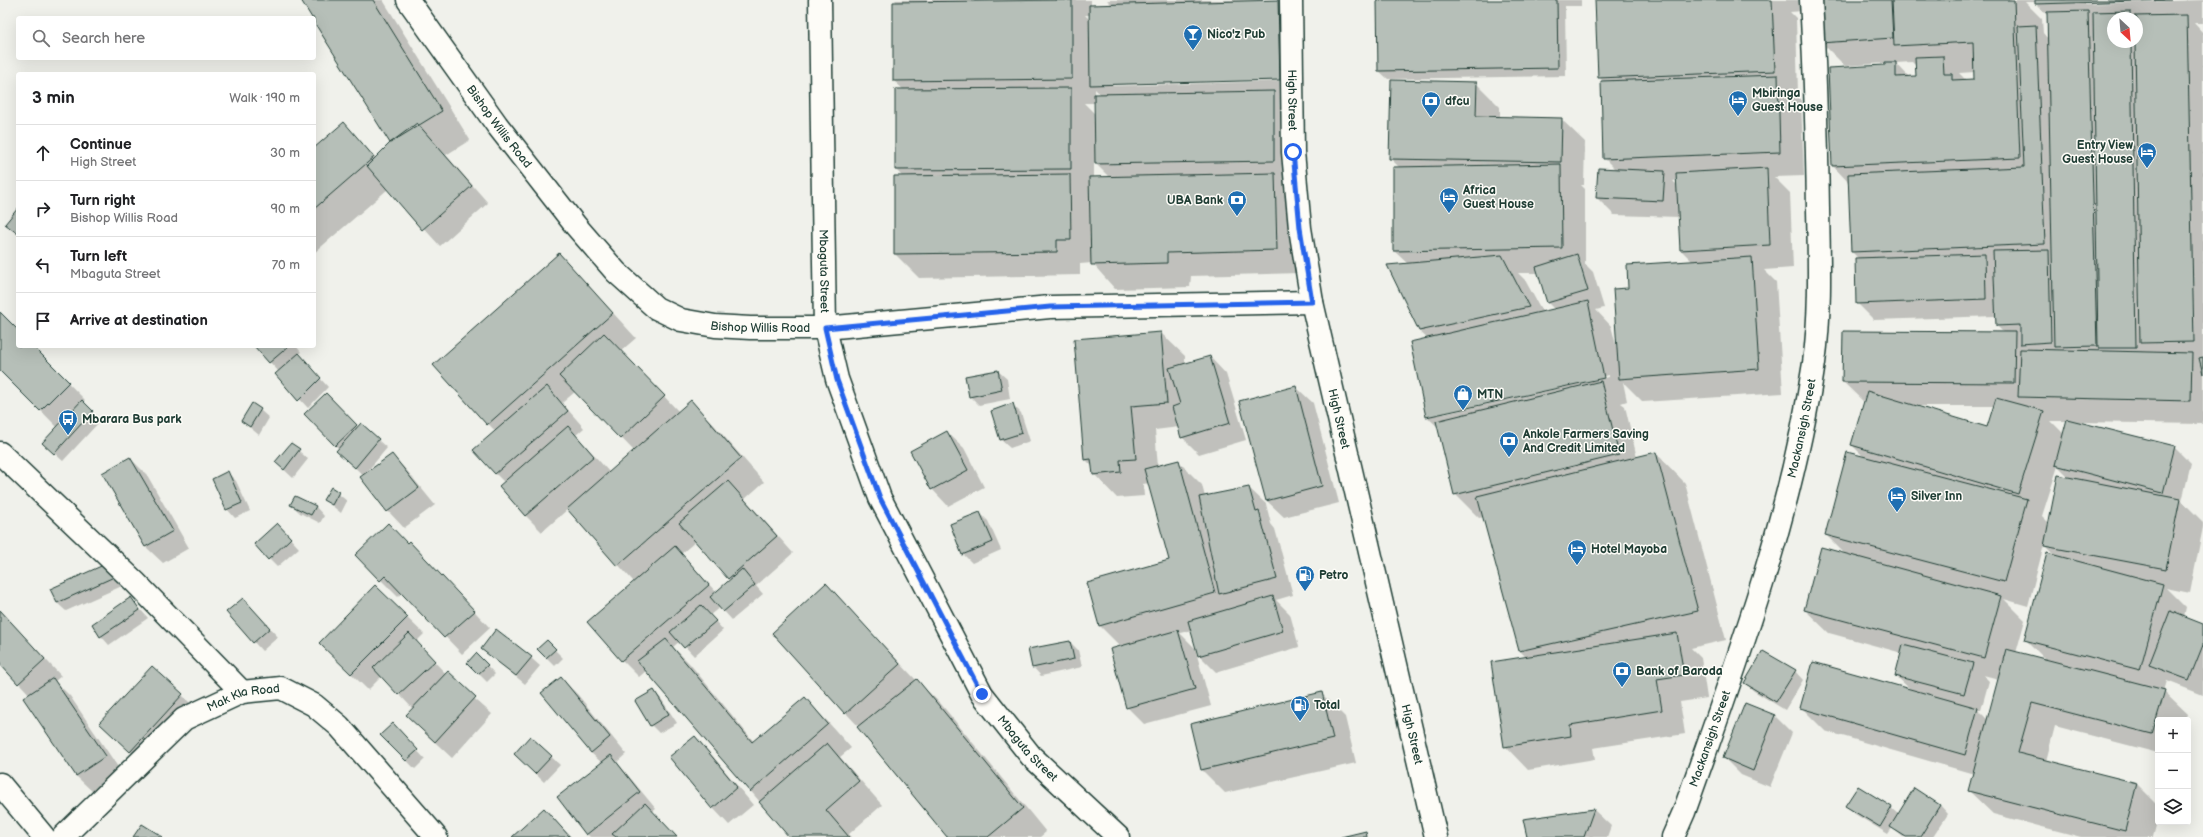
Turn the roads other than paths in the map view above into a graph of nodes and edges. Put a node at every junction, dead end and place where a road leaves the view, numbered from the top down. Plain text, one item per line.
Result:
1 (408, 0) edge
2 (820, 0) edge
3 (1291, 0) edge
4 (1811, 0) edge
5 (1312, 302) junction
6 (825, 328) junction
7 (0, 453) edge
8 (242, 692) junction
9 (0, 784) edge
10 (1437, 835) edge
11 (44, 837) edge
12 (63, 837) edge
13 (436, 837) edge
14 (1118, 837) edge
15 (1673, 837) edge

1 - 6 street, Bishop Willis Road
2 - 6 street, Mbaguta Street
3 - 5 street, High Street
4 - 15 street, Mackansigh Street
5 - 6 street, Bishop Willis Road
5 - 10 street, High Street
6 - 14 street, Mbaguta Street
7 - 8 street
8 - 12 street, Mak Kla Road
8 - 13 street, Mak Kla Road
9 - 11 street

